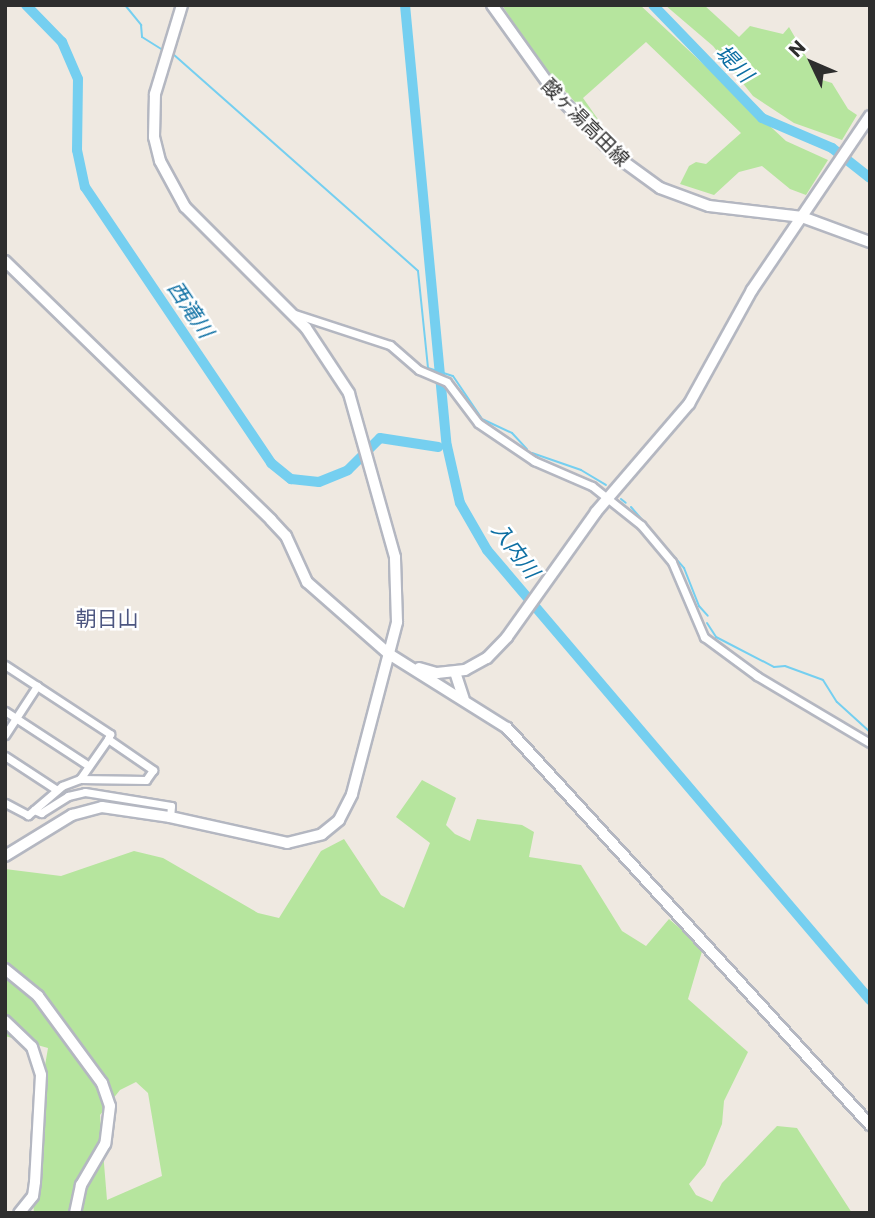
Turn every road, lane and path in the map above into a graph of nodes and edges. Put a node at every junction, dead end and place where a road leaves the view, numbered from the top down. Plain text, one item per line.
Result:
1 (182, 5) edge
2 (492, 5) edge
3 (870, 116) edge
4 (802, 217) junction
5 (870, 242) edge
6 (5, 261) edge
7 (292, 314) junction
8 (608, 498) junction
9 (389, 653) junction
10 (406, 664) junction
11 (5, 665) edge
12 (455, 672) junction
13 (37, 686) junction
14 (466, 702) junction
15 (5, 711) edge
16 (17, 718) junction
17 (5, 735) edge
18 (108, 739) junction
19 (870, 743) edge
20 (5, 756) edge
21 (89, 766) junction
22 (80, 779) junction
23 (57, 790) junction
24 (5, 803) edge
25 (34, 810) junction
26 (170, 817) junction
27 (7, 854) edge
28 (5, 970) edge
29 (5, 1021) edge
30 (870, 1125) edge
31 (19, 1213) edge
32 (75, 1213) edge

1 - 7 street
2 - 4 street, 酸ヶ湯高田線
3 - 4 street
4 - 5 street, 酸ヶ湯高田線
4 - 8 street
6 - 9 street
7 - 8 street
7 - 9 street
8 - 12 street
8 - 19 street
9 - 10 street
9 - 26 street
10 - 12 street
10 - 14 street
11 - 13 street
12 - 14 street
13 - 16 street
13 - 18 street
14 - 30 street
15 - 16 street
16 - 17 street
16 - 21 street
18 - 21 street
18 - 22 street
20 - 23 street
21 - 22 street
22 - 23 street
23 - 25 street
24 - 25 street
25 - 26 street
26 - 27 street
28 - 32 street
29 - 31 street

